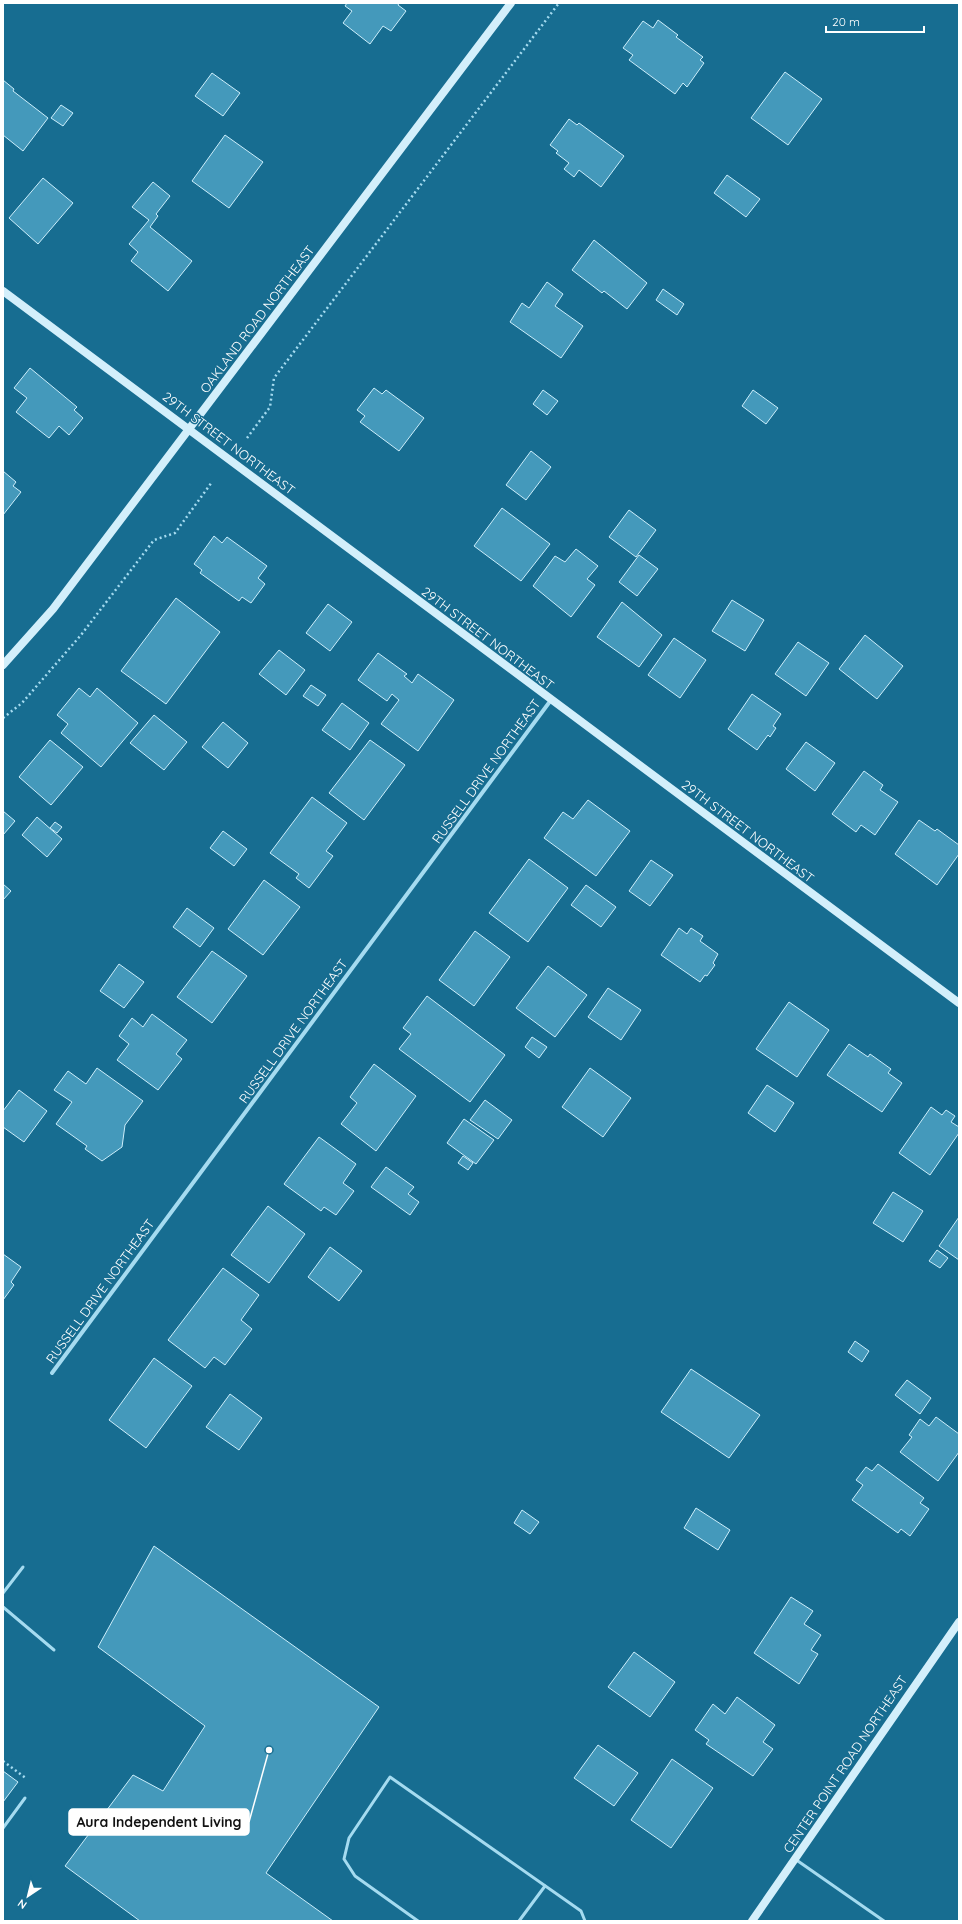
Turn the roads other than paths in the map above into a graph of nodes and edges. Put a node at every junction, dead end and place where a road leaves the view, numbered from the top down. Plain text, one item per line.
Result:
1 (511, 3) edge
2 (3, 291) edge
3 (189, 428) junction
4 (3, 665) edge
5 (551, 700) junction
6 (959, 1003) edge
7 (52, 1373) dead end
8 (24, 1567) dead end
9 (3, 1593) edge
10 (3, 1607) edge
11 (959, 1622) edge
12 (54, 1650) dead end
13 (25, 1798) road end
14 (3, 1828) edge
15 (795, 1859) junction
16 (545, 1886) junction
17 (418, 1921) edge
18 (519, 1921) edge
19 (585, 1921) edge
20 (752, 1921) edge
21 (884, 1921) edge

1 - 3 main road, OAKLAND ROAD NORTHEAST
2 - 3 main road, 29TH STREET NORTHEAST
3 - 4 main road, OAKLAND ROAD NORTHEAST
3 - 5 main road, 29TH STREET NORTHEAST
5 - 6 main road, 29TH STREET NORTHEAST
5 - 7 street, RUSSELL DRIVE NORTHEAST
8 - 9 lane
10 - 12 lane
11 - 15 main road, CENTER POINT ROAD NORTHEAST
13 - 14 lane
15 - 20 main road, CENTER POINT ROAD NORTHEAST
15 - 21 lane
16 - 17 lane
16 - 18 lane
16 - 19 lane

